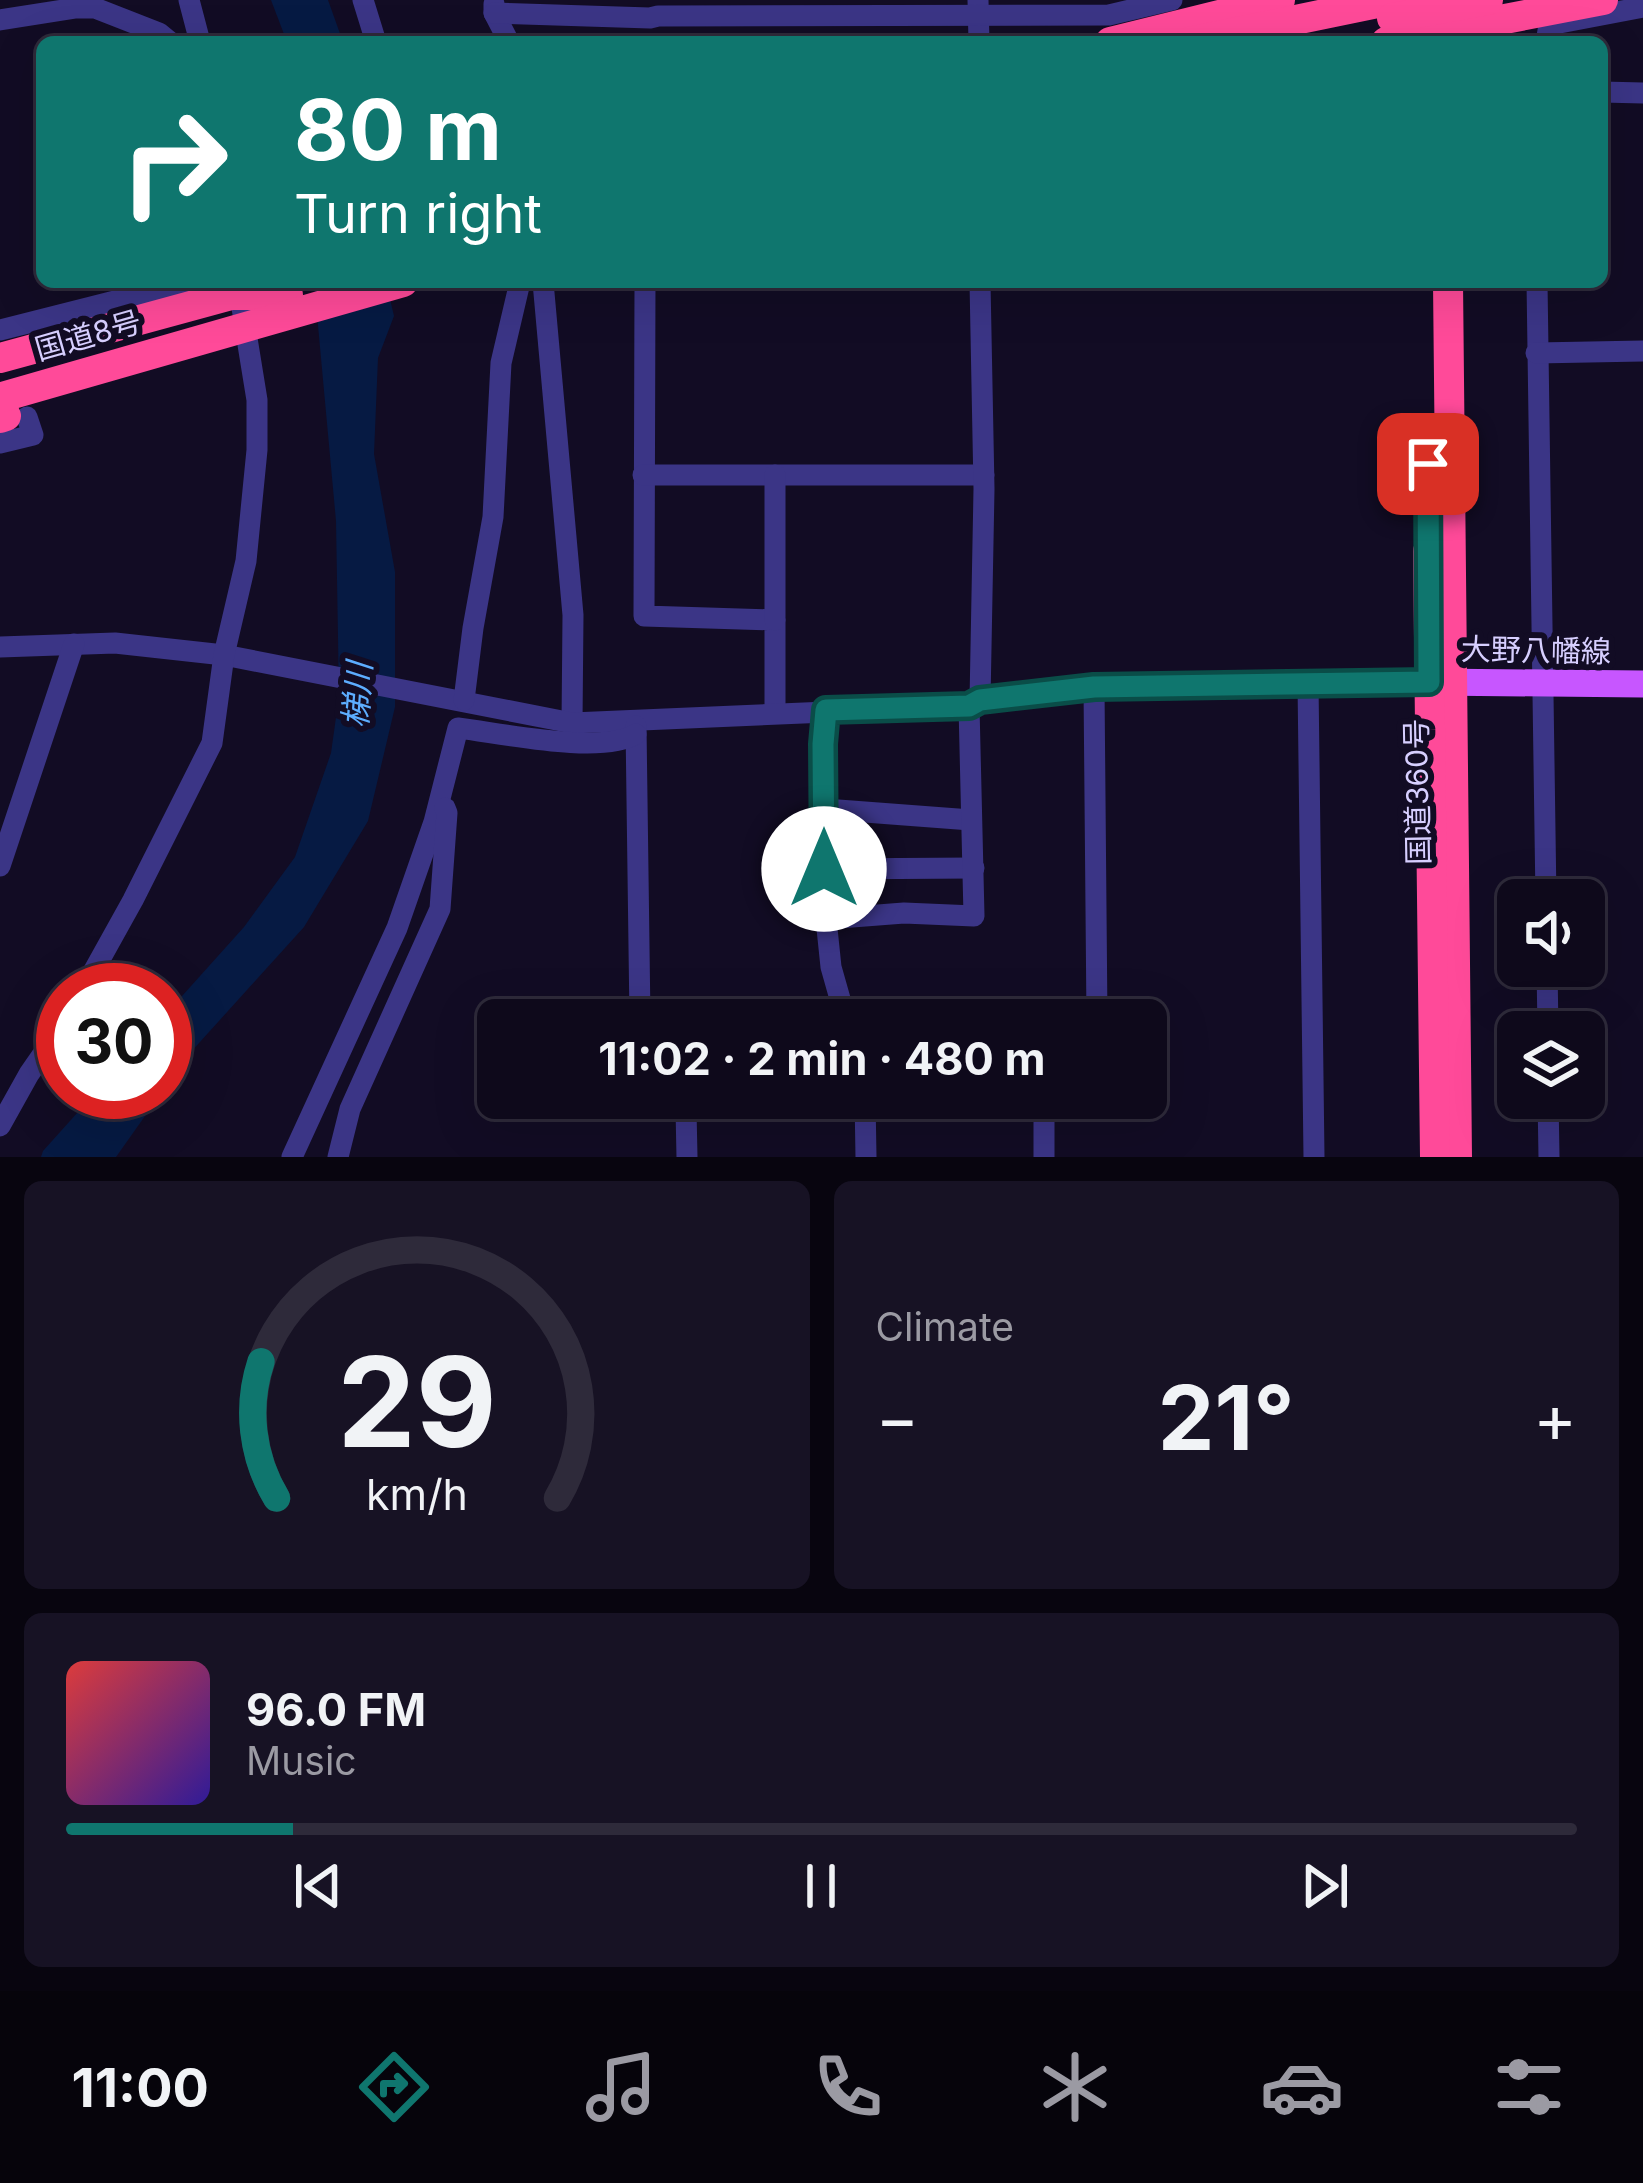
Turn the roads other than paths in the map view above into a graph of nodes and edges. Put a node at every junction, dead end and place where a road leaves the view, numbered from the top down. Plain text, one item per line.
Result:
1 (189, 0) edge
2 (363, 0) edge
3 (1172, 0) edge
4 (1280, 0) edge
5 (1441, 0) edge
6 (1488, 0) edge
7 (1604, 0) edge
8 (494, 6) edge
9 (1643, 7) edge
10 (978, 8) edge
11 (655, 11) edge
12 (1390, 15) edge
13 (0, 20) edge
14 (1453, 28) edge
15 (163, 36) edge
16 (198, 36) edge
17 (374, 36) edge
18 (506, 36) edge
19 (1134, 36) edge
20 (1234, 36) edge
21 (1307, 36) edge
22 (1547, 36) edge
23 (1608, 92) edge
24 (1643, 93) edge
25 (167, 288) edge
26 (239, 288) edge
27 (322, 288) edge
28 (373, 288) edge
29 (519, 288) edge
30 (544, 288) edge
31 (645, 288) edge
32 (980, 288) edge
33 (1427, 288) edge
34 (1448, 288) edge
35 (1537, 288) edge
36 (294, 304) junction
37 (1643, 351) edge
38 (1536, 353) junction
39 (3, 385) edge
40 (643, 475) junction
41 (775, 475) junction
42 (984, 475) junction
43 (775, 620) junction
44 (74, 644) junction
45 (0, 647) edge
46 (229, 656) junction
47 (1440, 682) junction
48 (1308, 683) junction
49 (1543, 684) junction
50 (1643, 684) edge
51 (1094, 687) junction
52 (458, 700) junction
53 (975, 703) junction
54 (826, 710) junction
55 (775, 713) junction
56 (572, 723) junction
57 (636, 727) junction
58 (441, 798) junction
59 (825, 809) junction
60 (970, 820) junction
61 (5, 838) edge
62 (0, 866) edge
63 (974, 868) junction
64 (824, 869) junction
65 (1546, 879) edge
66 (826, 919) junction
67 (98, 963) edge
68 (640, 999) edge
69 (840, 999) edge
70 (1097, 999) edge
71 (36, 1064) edge
72 (686, 1119) edge
73 (865, 1119) edge
74 (1044, 1119) edge
75 (1548, 1119) edge
76 (0, 1126) edge
77 (300, 1151) edge
78 (338, 1157) edge
79 (687, 1157) edge
80 (866, 1157) edge
81 (1044, 1157) edge
82 (1314, 1157) edge
83 (1435, 1157) edge
84 (1457, 1157) edge
85 (1549, 1157) edge

1 - 16 street
2 - 17 street
3 - 10 street
4 - 19 highway
5 - 14 highway
6 - 12 highway, bridge
7 - 14 highway
8 - 11 street
8 - 18 street
9 - 22 street
10 - 11 street
12 - 14 highway
12 - 20 highway
12 - 21 highway
13 - 15 street
23 - 24 street
25 - 39 street
26 - 46 street
27 - 36 highway, 国道8号
28 - 36 highway, 国道8号, bridge
29 - 52 street
30 - 56 street
31 - 40 street
32 - 42 street
33 - 47 highway, 国道360号
34 - 47 highway, 国道360号
35 - 38 street
36 - 39 highway, 国道8号, bridge
37 - 38 street
38 - 49 street
40 - 41 street
40 - 43 street
41 - 42 street
41 - 43 street
42 - 53 street
43 - 55 street
44 - 45 street
44 - 46 street
44 - 61 street
46 - 52 street
46 - 67 street
47 - 48 street
47 - 49 main road, 大野八幡線
47 - 83 highway, 国道360号
47 - 84 highway, 国道360号
48 - 51 street
48 - 82 street
49 - 50 main road, 大野八幡線
49 - 65 street
51 - 53 street
51 - 70 street
52 - 56 street
53 - 54 street
53 - 60 street
54 - 55 street
54 - 59 street
55 - 57 street
56 - 57 street
57 - 58 street
57 - 68 street
58 - 77 street
58 - 78 street
59 - 60 street
59 - 64 street
60 - 63 street
61 - 62 street
63 - 64 street
63 - 66 street
64 - 66 street
66 - 69 street
71 - 76 street
72 - 79 street
73 - 80 street
74 - 81 street
75 - 85 street

